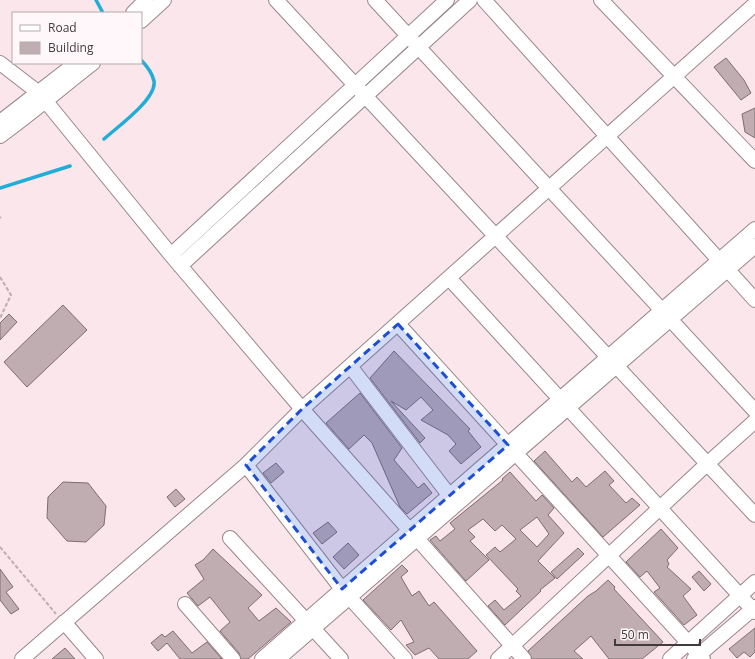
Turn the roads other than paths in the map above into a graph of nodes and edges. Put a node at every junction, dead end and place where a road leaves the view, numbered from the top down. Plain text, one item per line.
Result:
1 (146, 0) edge
2 (164, 0) edge
3 (276, 0) edge
4 (375, 0) edge
5 (447, 0) edge
6 (470, 0) edge
7 (484, 0) edge
8 (601, 0) edge
9 (751, 6) edge
10 (134, 12) edge
11 (142, 20) edge
12 (409, 36) junction
13 (418, 47) junction
14 (0, 63) edge
15 (75, 64) edge
16 (91, 64) edge
17 (674, 76) junction
18 (355, 85) junction
19 (43, 96) junction
20 (365, 96) junction
21 (0, 122) edge
22 (0, 136) edge
23 (607, 137) junction
24 (755, 161) edge
25 (549, 188) junction
26 (755, 229) edge
27 (496, 236) junction
28 (755, 246) edge
29 (171, 256) junction
30 (724, 265) junction
31 (180, 266) junction
32 (449, 278) junction
33 (755, 300) edge
34 (666, 315) junction
35 (398, 324) junction
36 (612, 362) junction
37 (350, 366) junction
38 (564, 403) junction
39 (302, 409) junction
40 (755, 412) edge
41 (755, 421) edge
42 (512, 449) junction
43 (707, 464) junction
44 (246, 465) junction
45 (449, 495) junction
46 (660, 508) junction
47 (755, 515) edge
48 (413, 535) junction
49 (230, 538) dead end
50 (609, 556) junction
51 (755, 582) edge
52 (346, 594) junction
53 (740, 595) junction
54 (185, 604) dead end
55 (754, 609) edge
56 (64, 622) junction
57 (310, 624) junction
58 (687, 642) junction
59 (512, 646) junction
60 (699, 658) edge
61 (22, 659) edge
62 (96, 659) edge
63 (233, 659) edge
64 (262, 659) edge
65 (278, 659) edge
66 (341, 659) edge
67 (405, 659) edge
68 (498, 659) edge
69 (524, 659) edge
70 (670, 659) edge

1 - 10 street
2 - 11 street
3 - 18 street
4 - 12 street
5 - 12 street
6 - 13 street
7 - 23 street
8 - 17 street
9 - 17 street
12 - 13 street
12 - 18 street
13 - 20 street
13 - 25 street
14 - 19 street
15 - 19 street
16 - 19 street
17 - 23 street
17 - 24 street
18 - 20 street
18 - 29 street
19 - 21 street
19 - 22 street
19 - 29 street
20 - 27 street
20 - 31 street
23 - 25 street
23 - 30 street
25 - 27 street
25 - 34 street
26 - 30 street
27 - 32 street
27 - 36 street
28 - 30 street
29 - 31 street
30 - 33 street
30 - 34 street
31 - 39 street
32 - 35 street
32 - 38 street
34 - 36 street
34 - 40 street
35 - 37 street
35 - 42 street
36 - 38 street
36 - 43 street
37 - 39 street
37 - 45 street
38 - 42 street
38 - 46 street
39 - 44 street
39 - 48 street
41 - 43 street
42 - 45 street
42 - 48 street
42 - 50 street
43 - 46 street
43 - 47 street
44 - 52 street
44 - 56 street
45 - 48 street
46 - 50 street
46 - 53 street
48 - 52 street
48 - 59 street
49 - 57 street
50 - 58 street
50 - 59 street
51 - 53 street
52 - 57 street
52 - 67 street
53 - 55 street
53 - 58 street
54 - 63 street
55 - 60 street
56 - 61 street
56 - 62 street
57 - 64 street
57 - 65 street
57 - 66 street
58 - 60 street
58 - 70 street
59 - 68 street
59 - 69 street

